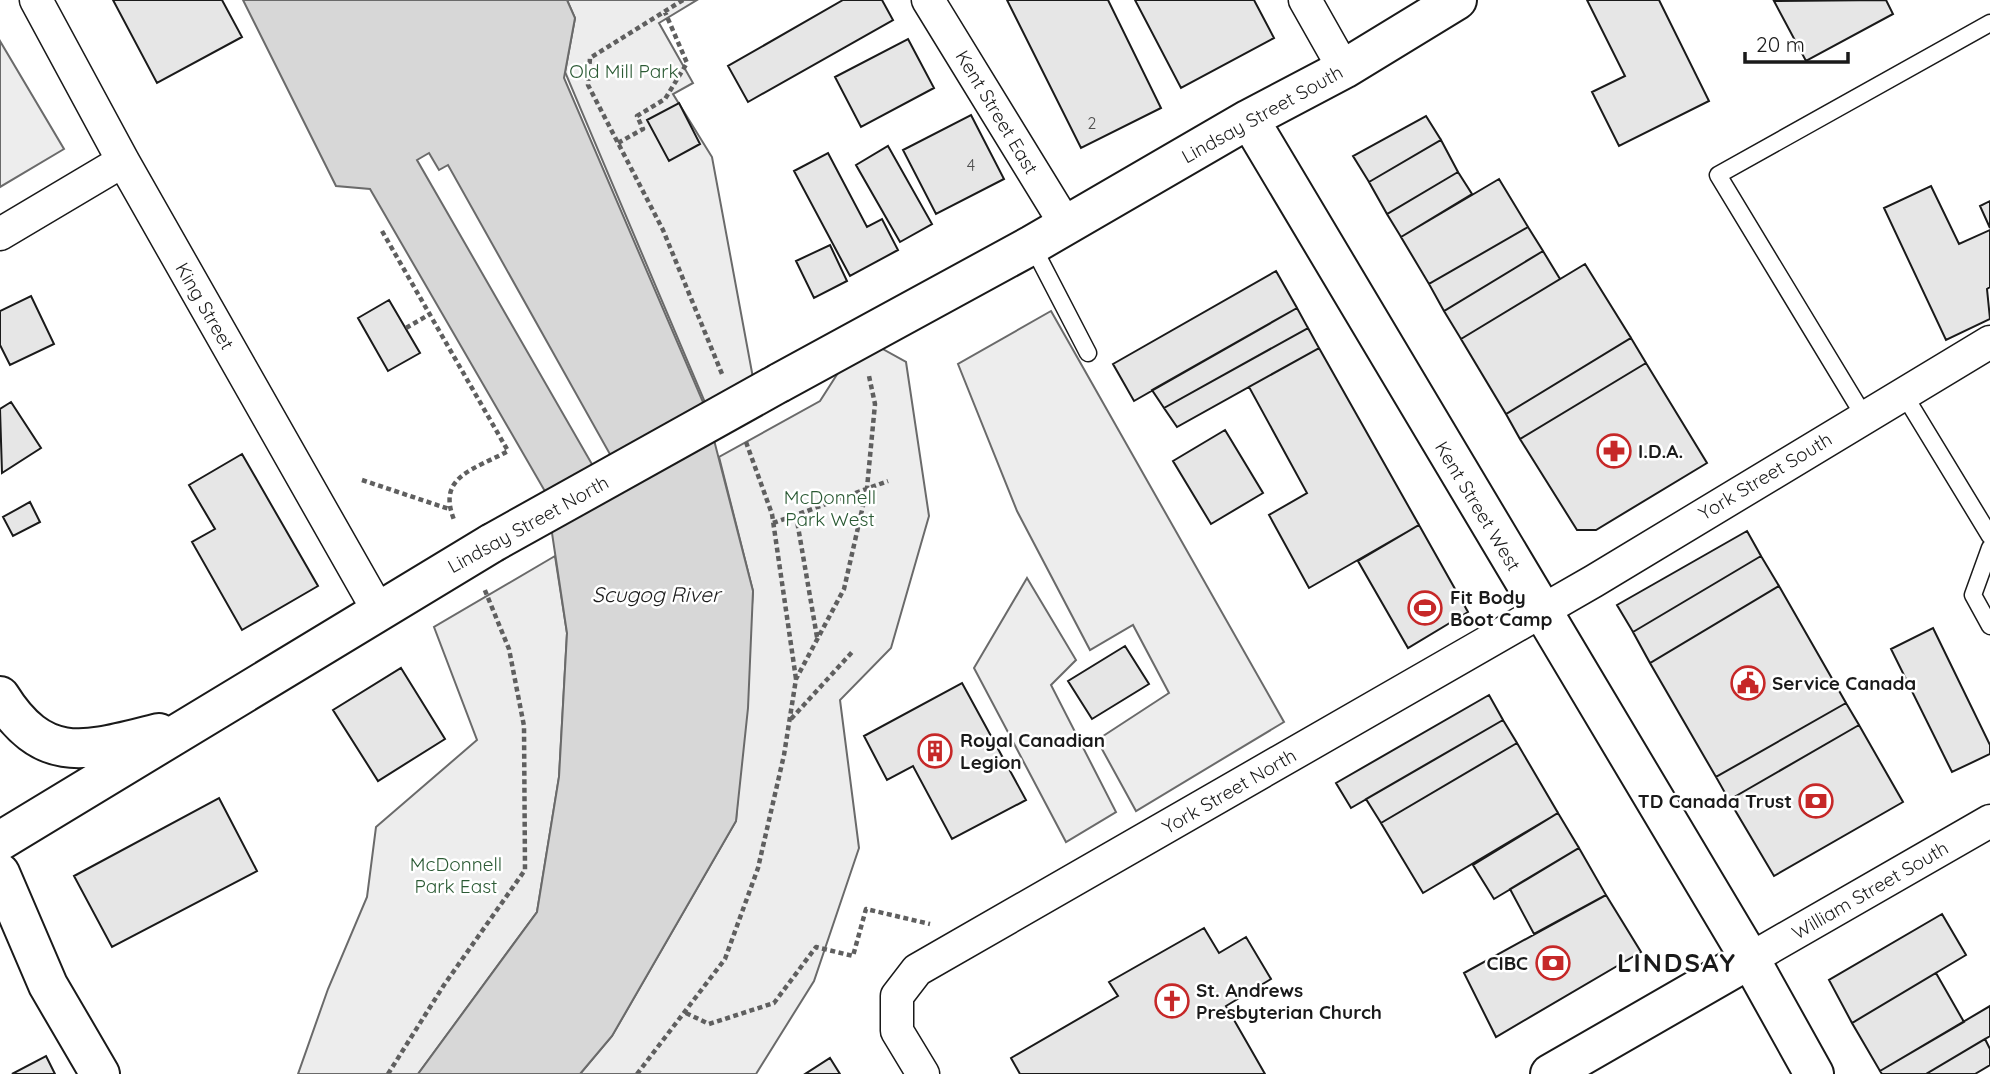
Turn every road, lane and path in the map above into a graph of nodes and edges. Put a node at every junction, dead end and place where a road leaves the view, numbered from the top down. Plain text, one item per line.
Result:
1 (36, 0) edge
2 (683, 0) edge
3 (928, 0) edge
4 (1305, 0) edge
5 (1457, 0) edge
6 (665, 12) junction
7 (1990, 23) edge
8 (1344, 69) junction
9 (1249, 119) junction
10 (618, 143) junction
11 (123, 161) junction
12 (1066, 225) junction
13 (382, 230) dead end
14 (0, 233) edge
15 (1032, 245) junction
16 (430, 314) junction
17 (406, 328) dead end
18 (861, 337) junction
19 (1990, 342) edge
20 (1088, 353) dead end
21 (726, 384) dead end
22 (1903, 393) junction
23 (1864, 416) junction
24 (744, 436) dead end
25 (362, 480) dead end
26 (888, 481) dead end
27 (867, 488) junction
28 (450, 510) junction
29 (796, 515) junction
30 (774, 523) junction
31 (1990, 536) edge
32 (1990, 548) edge
33 (481, 549) junction
34 (378, 610) junction
35 (1541, 612) junction
36 (1990, 626) edge
37 (817, 638) junction
38 (854, 650) dead end
39 (796, 679) junction
40 (0, 696) edge
41 (790, 720) junction
42 (198, 723) junction
43 (1990, 821) edge
44 (0, 841) edge
45 (0, 873) edge
46 (964, 943) junction
47 (1750, 959) junction
48 (685, 1013) junction
49 (100, 1074) edge
50 (387, 1074) edge
51 (637, 1074) edge
52 (923, 1074) edge
53 (1550, 1074) edge
54 (1814, 1074) edge

1 - 11 street, King Street
2 - 6 path
3 - 12 street, Kent Street East
4 - 8 street
5 - 8 main road, Lindsay Street South
6 - 10 path
6 - 10 path
7 - 23 lane
8 - 9 main road, Lindsay Street South
9 - 12 main road, Lindsay Street South
9 - 35 main road, Kent Street West
10 - 21 path
11 - 14 street
11 - 34 street, King Street
12 - 15 main road, Lindsay Street North
13 - 16 path
15 - 18 main road, Lindsay Street North
15 - 20 lane
16 - 17 path
16 - 28 path
18 - 27 path
18 - 33 main road, Lindsay Street North, bridge
19 - 22 street, York Street South
22 - 23 street, York Street South
22 - 31 lane
23 - 35 street, York Street South
24 - 30 path
25 - 28 path
26 - 27 path
27 - 29 path
27 - 37 path
28 - 33 path
29 - 30 path
29 - 37 path
30 - 39 path
32 - 36 lane
33 - 34 main road, Lindsay Street North
33 - 50 path
34 - 42 main road, Lindsay Street North
35 - 46 street, York Street North
35 - 47 main road, Kent Street West
37 - 39 path
38 - 41 path
39 - 41 path
40 - 42 main road
41 - 48 path
42 - 44 main road, Lindsay Street North
43 - 47 street, William Street South
45 - 49 main road
46 - 48 path
46 - 52 street, York Street North
47 - 53 main road
47 - 54 main road, Kent Street West
48 - 51 path

